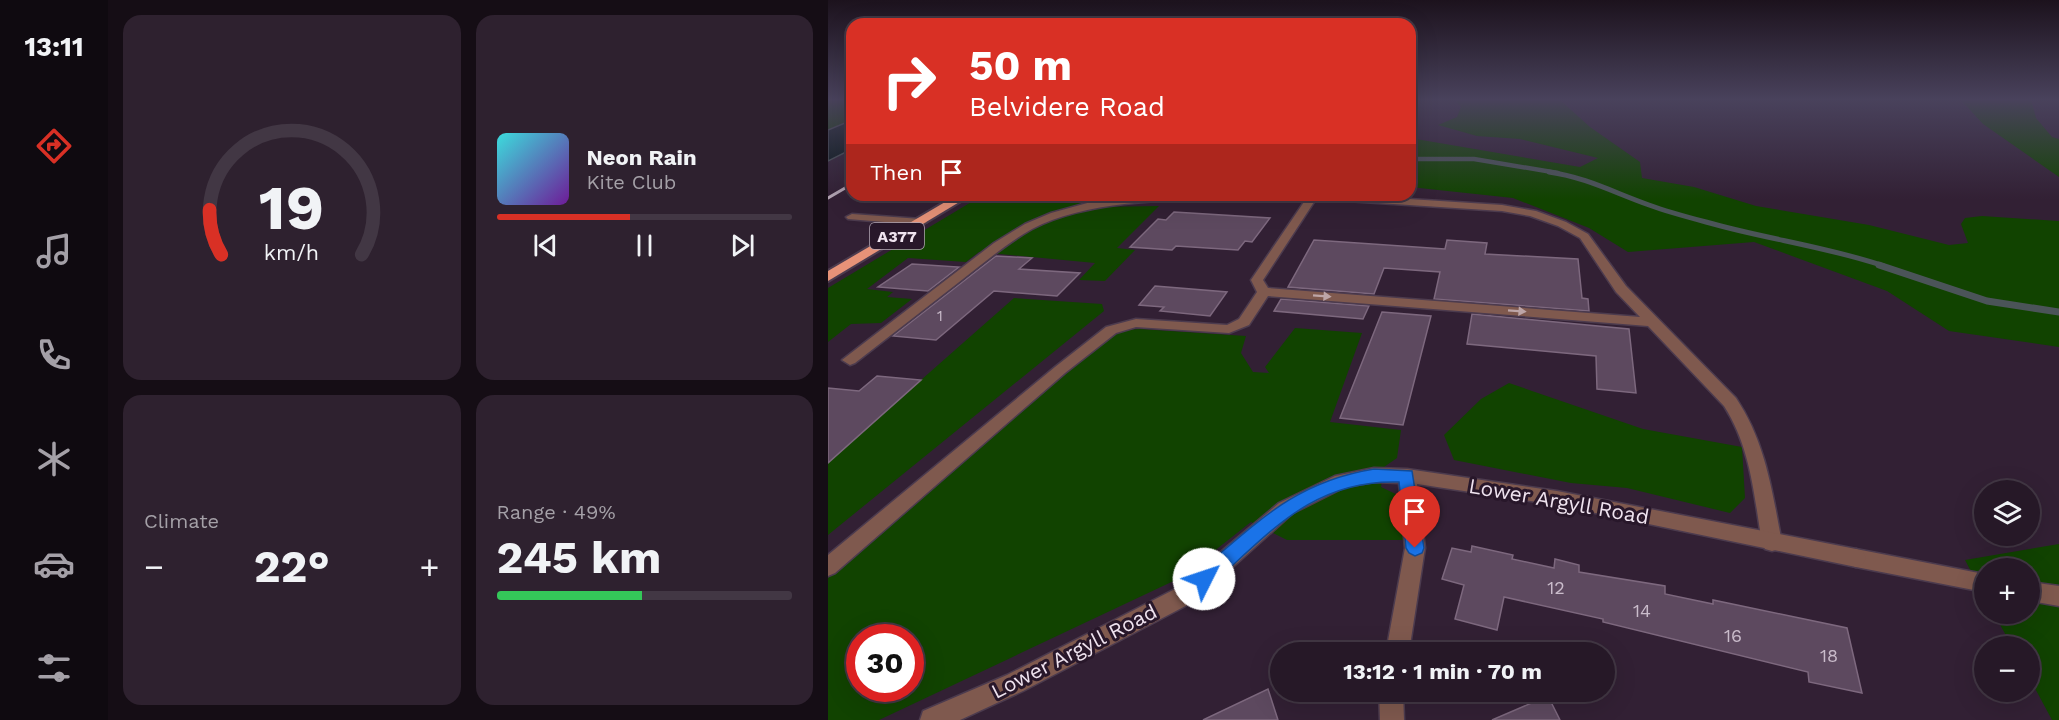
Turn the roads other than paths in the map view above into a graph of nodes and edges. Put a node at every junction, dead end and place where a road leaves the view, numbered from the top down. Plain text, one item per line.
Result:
1 (955, 201) edge
2 (1131, 201) edge
3 (1310, 201) edge
4 (1392, 201) edge
5 (852, 217) dead end
6 (921, 222) junction
7 (828, 277) edge
8 (1264, 292) junction
9 (1655, 322) junction
10 (850, 360) dead end
11 (1407, 476) junction
12 (1773, 543) junction
13 (828, 567) edge
14 (1974, 581) edge
15 (2040, 593) edge
16 (2059, 596) edge
17 (1398, 642) edge
18 (1391, 702) edge
19 (932, 720) edge
20 (1392, 720) edge

1 - 6 highway, A377
2 - 10 street
3 - 8 street
4 - 9 street
5 - 6 street
6 - 7 highway, A377
8 -> 9 street
8 - 13 street
9 - 12 street
11 - 12 street, Lower Argyll Road
11 - 17 street
11 - 19 street, Lower Argyll Road
12 - 14 street, Lower Argyll Road
15 - 16 street
18 - 20 street

